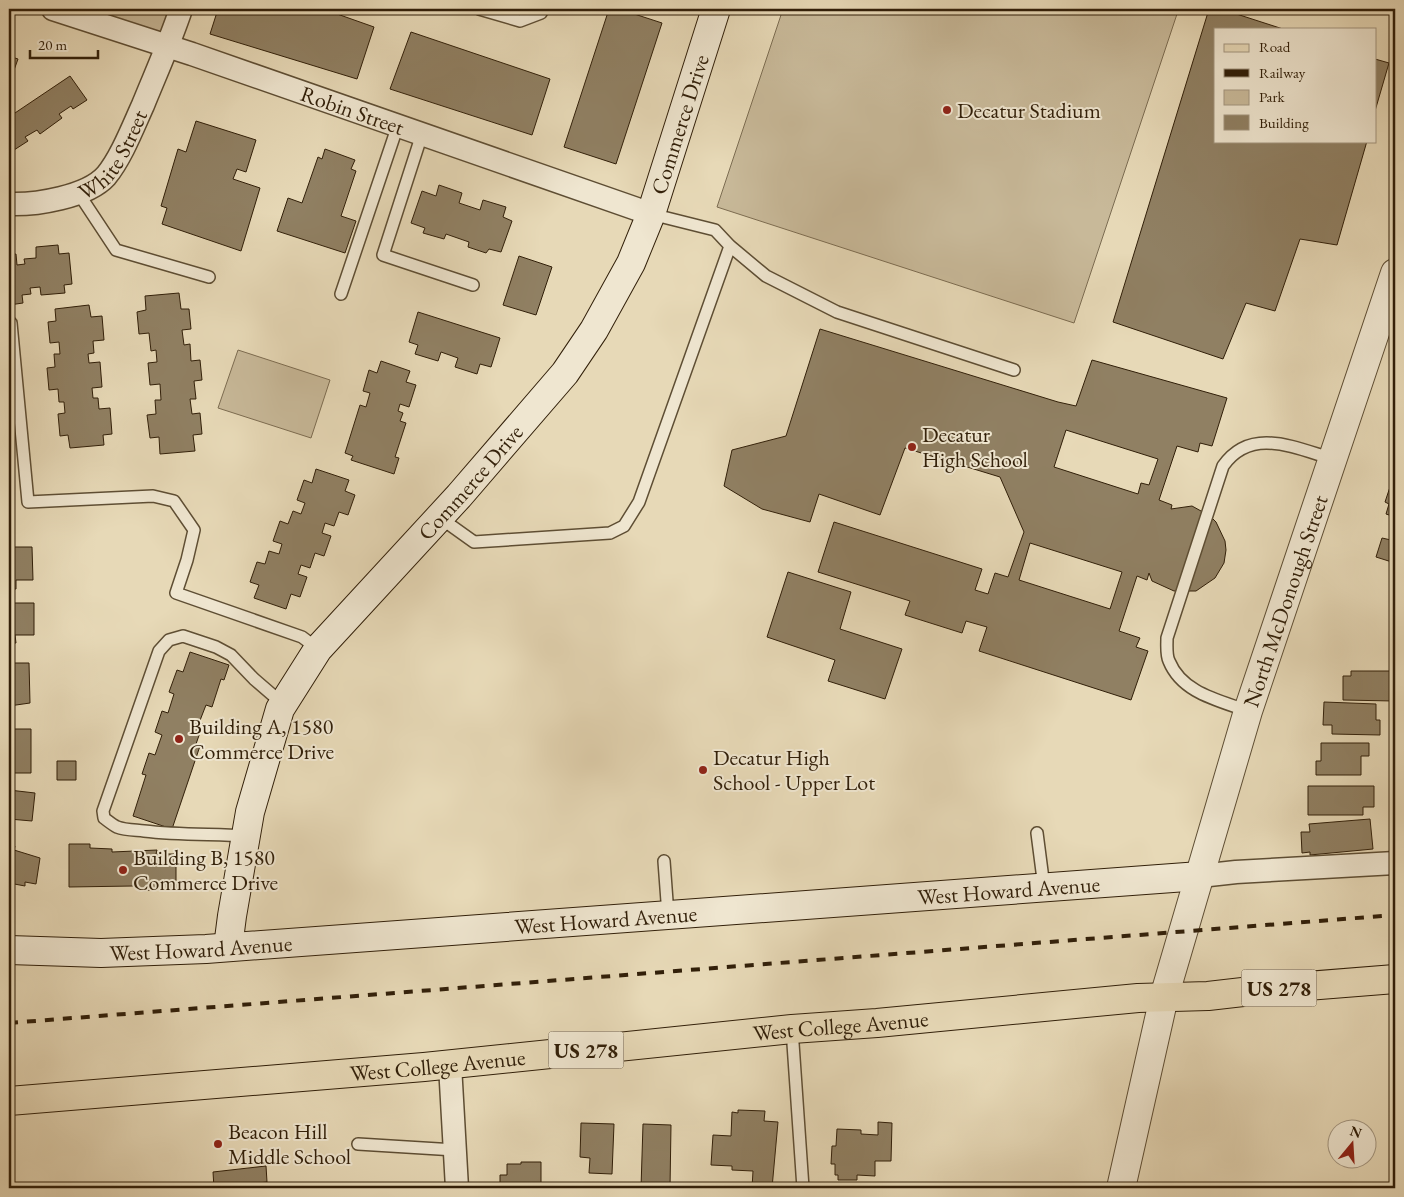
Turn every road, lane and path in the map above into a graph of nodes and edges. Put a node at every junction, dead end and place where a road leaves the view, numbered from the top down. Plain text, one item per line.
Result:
1 (53, 9) edge
2 (180, 9) edge
3 (479, 9) edge
4 (543, 9) edge
5 (716, 9) edge
6 (168, 46) junction
7 (398, 126) junction
8 (422, 134) junction
9 (79, 194) junction
10 (9, 204) edge
11 (651, 214) junction
12 (730, 246) junction
13 (1395, 273) edge
14 (208, 277) dead end
15 (473, 285) dead end
16 (341, 294) dead end
17 (11, 323) dead end
18 (1014, 370) dead end
19 (1333, 459) junction
20 (439, 517) junction
21 (318, 649) junction
22 (283, 704) junction
23 (1248, 711) junction
24 (1037, 834) dead end
25 (246, 836) junction
26 (664, 861) dead end
27 (1395, 863) edge
28 (1200, 876) junction
29 (1044, 887) junction
30 (668, 915) junction
31 (228, 947) junction
32 (9, 950) edge
33 (1395, 979) edge
34 (1164, 997) junction
35 (792, 1029) junction
36 (450, 1065) junction
37 (9, 1101) edge
38 (358, 1144) dead end
39 (455, 1150) junction
40 (457, 1188) edge
41 (803, 1188) edge
42 (1121, 1188) edge

1 - 6 street, Robin Street
2 - 6 street, White Street
3 - 4 lane
5 - 11 main road, Commerce Drive
6 - 7 street, Robin Street
6 - 9 street, White Street
7 - 8 street, Robin Street
7 - 16 lane
8 - 11 street, Robin Street
8 - 15 lane
9 - 10 street, White Street
9 - 14 lane
11 - 12 lane
11 - 20 main road, Commerce Drive
12 - 18 lane
12 - 20 lane
13 - 19 main road, North McDonough Street
17 - 21 lane
19 - 23 main road, North McDonough Street
19 - 23 lane
20 - 21 main road, Commerce Drive
21 - 22 main road, Commerce Drive
22 - 25 main road, Commerce Drive
22 - 25 lane
23 - 28 main road, North McDonough Street
24 - 29 lane
25 - 31 main road, Commerce Drive
26 - 30 lane
27 - 28 street
28 - 29 main road, West Howard Avenue
28 - 34 main road, North McDonough Street
29 - 30 main road, West Howard Avenue
30 - 31 main road, West Howard Avenue
31 - 32 main road, West Howard Avenue
33 - 34 main road, US 278
34 - 35 main road, West College Avenue / US 278
34 - 42 main road, North McDonough Street
35 - 36 main road, West College Avenue / US 278
35 - 41 lane
36 - 37 main road, West College Avenue / US 278
36 - 39 street
38 - 39 lane
39 - 40 street

